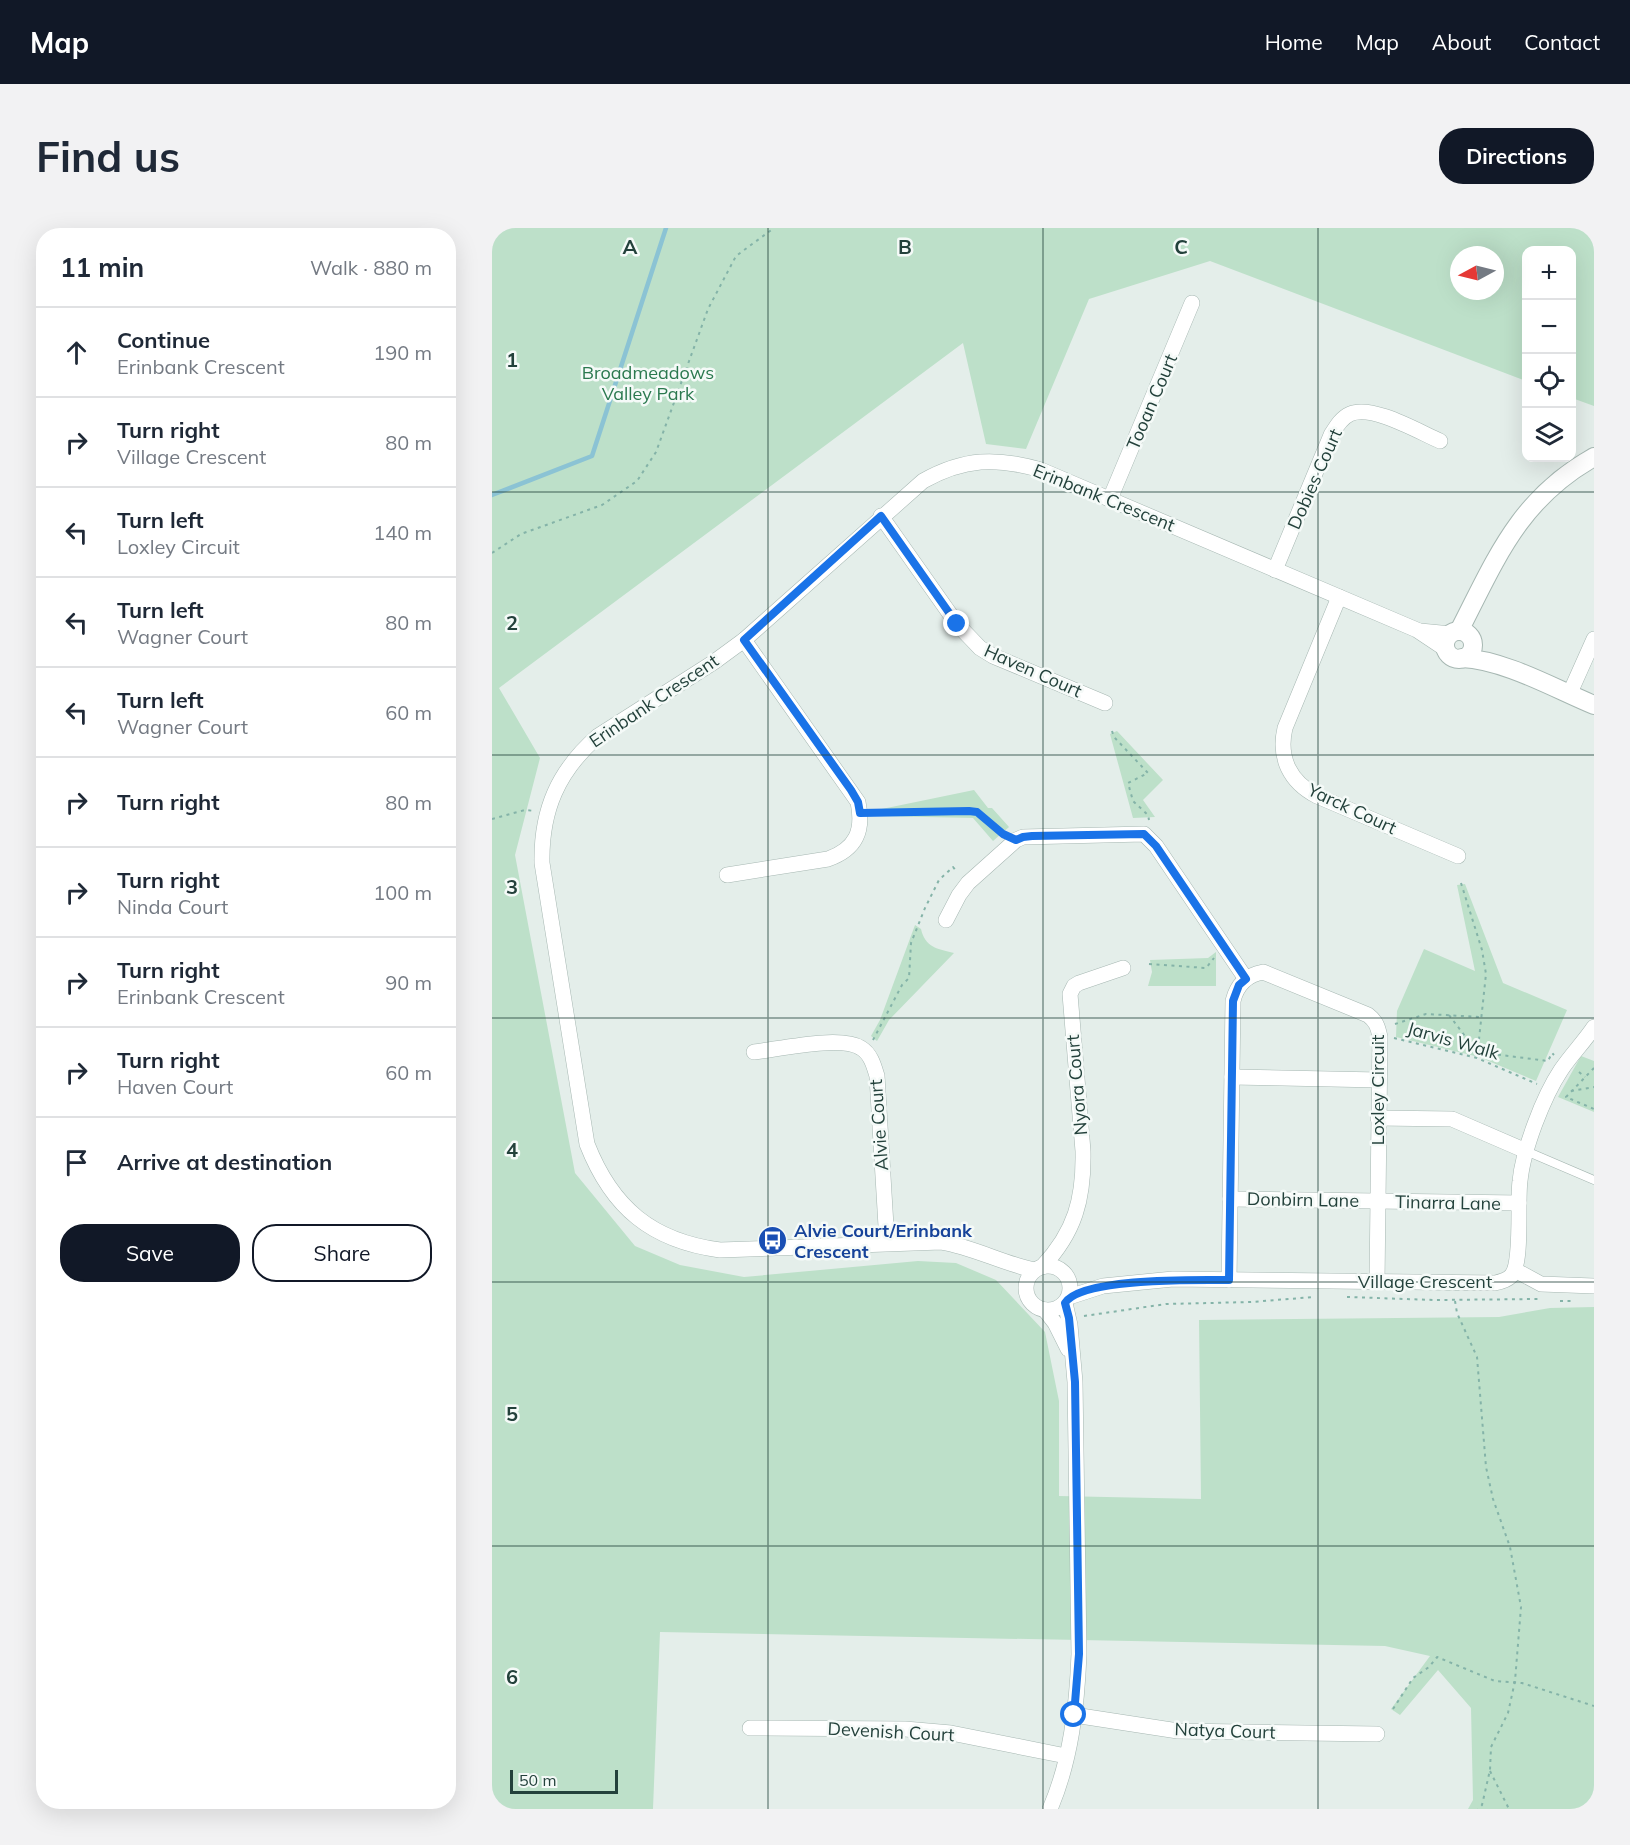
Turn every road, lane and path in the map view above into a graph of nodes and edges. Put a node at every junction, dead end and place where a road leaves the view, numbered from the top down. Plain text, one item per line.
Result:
1 (774, 228) edge
2 (1192, 303) dead end
3 (1440, 441) dead end
4 (1594, 457) edge
5 (1110, 500) junction
6 (881, 516) junction
7 (492, 553) edge
8 (1275, 570) junction
9 (1339, 597) junction
10 (1594, 639) edge
11 (744, 640) junction
12 (1461, 643) junction
13 (1569, 695) junction
14 (1105, 703) dead end
15 (1594, 705) edge
16 (1112, 731) dead end
17 (546, 813) junction
18 (860, 813) junction
19 (492, 819) edge
20 (1144, 834) junction
21 (1016, 840) junction
22 (1458, 856) dead end
23 (727, 875) dead end
24 (968, 883) junction
25 (1461, 883) dead end
26 (946, 920) dead end
27 (1226, 949) junction
28 (1149, 964) dead end
29 (1123, 968) dead end
30 (1246, 979) junction
31 (1449, 1015) junction
32 (1481, 1017) junction
33 (1395, 1023) dead end
34 (1594, 1027) edge
35 (1394, 1038) dead end
36 (873, 1040) dead end
37 (754, 1052) dead end
38 (1477, 1052) junction
39 (1477, 1058) junction
40 (1566, 1063) junction
41 (1594, 1068) edge
42 (1232, 1077) junction
43 (1585, 1077) junction
44 (1379, 1080) junction
45 (1537, 1084) dead end
46 (1594, 1087) edge
47 (1571, 1091) junction
48 (1594, 1109) edge
49 (1378, 1118) junction
50 (1526, 1151) junction
51 (1594, 1180) edge
52 (1230, 1199) junction
53 (1377, 1202) junction
54 (1519, 1203) junction
55 (1067, 1234) junction
56 (887, 1243) junction
57 (993, 1258) junction
58 (1039, 1269) junction
59 (1515, 1270) junction
60 (1065, 1274) junction
61 (1229, 1280) junction
62 (1377, 1282) junction
63 (1103, 1286) junction
64 (1594, 1286) edge
65 (1026, 1290) junction
66 (1314, 1297) dead end
67 (1346, 1297) dead end
68 (1543, 1299) dead end
69 (1067, 1300) junction
70 (1455, 1300) junction
71 (1555, 1300) dead end
72 (1575, 1301) dead end
73 (1045, 1310) junction
74 (1069, 1318) junction
75 (1071, 1358) junction
76 (1515, 1681) junction
77 (1594, 1706) edge
78 (1393, 1709) dead end
79 (1074, 1715) junction
80 (750, 1728) dead end
81 (1377, 1734) dead end
82 (1066, 1756) junction
83 (1490, 1770) junction
84 (1050, 1809) edge
85 (1478, 1809) edge
86 (1509, 1809) edge

1 - 7 path
2 - 5 street, Tooan Court
3 - 8 street, Dobies Court
4 - 12 street
5 - 6 street, Erinbank Crescent
5 - 8 street, Erinbank Crescent
6 - 11 street, Erinbank Crescent
6 - 14 street, Haven Court
8 - 9 street, Erinbank Crescent
9 - 12 street, Erinbank Crescent
9 - 22 street, Yarck Court
10 - 13 street
11 - 17 street, Erinbank Crescent
11 - 18 street
12 - 13 street, Erinbank Crescent
13 - 15 street, Erinbank Crescent
16 - 20 path
17 - 19 path
17 - 56 street, Erinbank Crescent
18 - 21 path
18 - 23 street
20 - 21 street
20 - 27 street
21 - 24 street
24 - 26 street
24 - 36 path
25 - 32 path
27 - 28 path
27 - 30 street
29 - 55 street, Nyora Court
30 - 42 street
30 - 44 street, Loxley Circuit
31 - 32 path
31 - 33 path
31 - 38 path
32 - 38 path
34 - 40 street, Village Crescent
35 - 39 path, Jarvis Walk
37 - 56 street, Alvie Court
38 - 39 path
38 - 40 path
39 - 45 path, Jarvis Walk
40 - 43 path
40 - 50 street, Village Crescent
41 - 43 path
42 - 44 street
42 - 52 street
43 - 47 path
44 - 49 street, Loxley Circuit
46 - 47 path
47 - 48 path
49 - 50 street
49 - 53 street, Loxley Circuit
50 - 51 lane
50 - 54 street, Village Crescent
52 - 53 street, Donbirn Lane
52 - 61 street
53 - 54 street, Tinarra Lane
53 - 62 street, Loxley Circuit
54 - 59 street, Village Crescent
55 - 58 street, Nyora Court
55 - 60 street, Nyora Court
56 - 57 street, Erinbank Crescent
57 - 58 street, Erinbank Crescent
57 - 65 street, Erinbank Crescent
58 - 60 street
58 - 65 street
59 - 62 street, Village Crescent
59 - 64 street
60 - 63 street, Village Crescent
60 - 69 street
61 - 62 street, Village Crescent
61 - 63 street, Village Crescent
63 - 69 street, Village Crescent
65 - 73 street
66 - 74 path
67 - 70 path
68 - 70 path
69 - 73 street
69 - 74 street
70 - 76 path
71 - 72 path
73 - 75 street
74 - 75 street
75 - 79 street
76 - 77 path
76 - 78 path
76 - 83 path
79 - 81 street, Natya Court
79 - 82 street
80 - 82 street, Devenish Court
82 - 84 street
83 - 85 path
83 - 86 path

